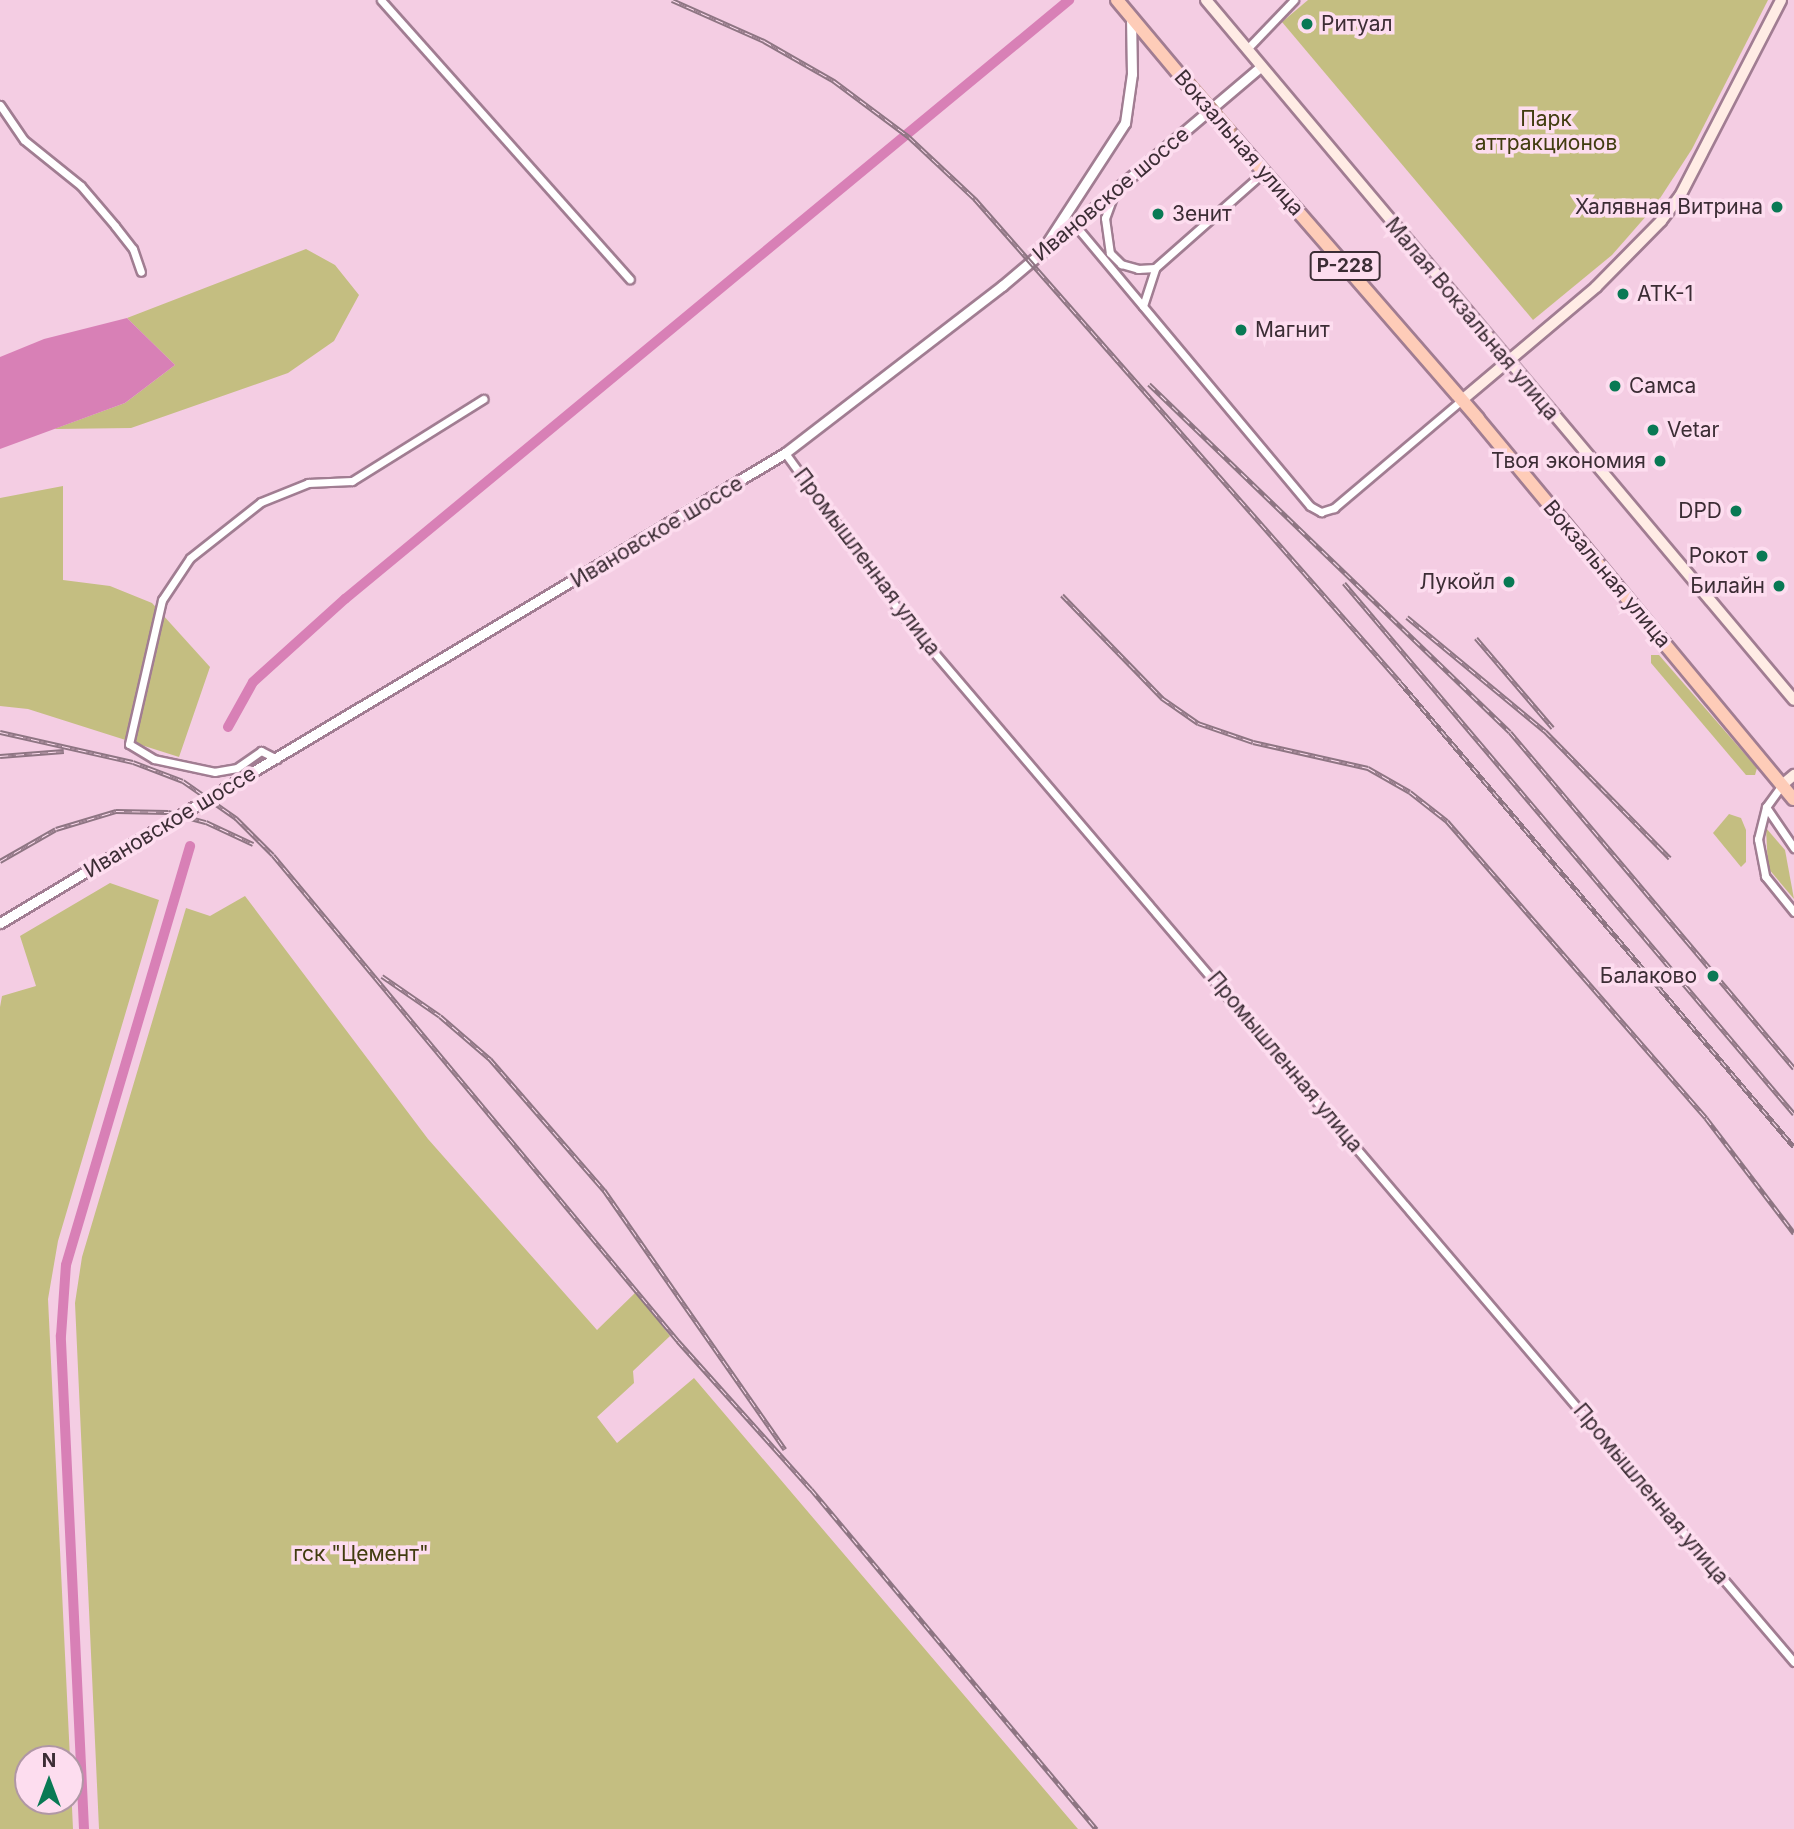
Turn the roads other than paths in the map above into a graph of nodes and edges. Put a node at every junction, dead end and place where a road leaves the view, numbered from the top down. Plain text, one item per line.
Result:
1 (382, 0) edge
2 (1117, 0) edge
3 (1206, 0) edge
4 (1294, 0) edge
5 (1781, 0) edge
6 (1131, 17) junction
7 (1247, 49) junction
8 (1261, 66) junction
9 (0, 105) edge
10 (1264, 172) junction
11 (1115, 190) junction
12 (1075, 225) junction
13 (1041, 253) junction
14 (1155, 268) junction
15 (141, 272) dead end
16 (630, 279) dead end
17 (1143, 306) junction
18 (1507, 363) junction
19 (483, 399) dead end
20 (1462, 400) junction
21 (785, 453) junction
22 (1794, 700) edge
23 (277, 759) junction
24 (1794, 775) edge
25 (1782, 785) junction
26 (1794, 799) edge
27 (1766, 807) junction
28 (1794, 848) edge
29 (1794, 912) edge
30 (0, 923) edge
31 (1794, 1662) edge

1 - 16 street
2 - 6 highway, Вокзальная улица / Р-228
3 - 7 main road, Малая Вокзальная улица
4 - 7 street
5 - 18 main road
6 - 10 highway, Вокзальная улица / Р-228, bridge
6 - 13 street
7 - 8 main road, Малая Вокзальная улица
8 - 11 street, Ивановское шоссе
8 - 18 main road, Малая Вокзальная улица
9 - 15 street
10 - 14 street
10 - 20 highway, Вокзальная улица / Р-228
11 - 12 street, Ивановское шоссе
11 - 14 street
12 - 13 street, Ивановское шоссе
12 - 17 street
13 - 21 street, Ивановское шоссе
14 - 17 street
17 - 20 street
18 - 20 main road
18 - 22 main road, Малая Вокзальная улица
19 - 23 street
20 - 25 highway, Вокзальная улица / Р-228
21 - 23 street, Ивановское шоссе
21 - 31 street, Промышленная улица
23 - 30 street, Ивановское шоссе
24 - 25 main road
25 - 26 highway, Вокзальная улица / Р-228
25 - 27 street
27 - 28 street
27 - 29 street

